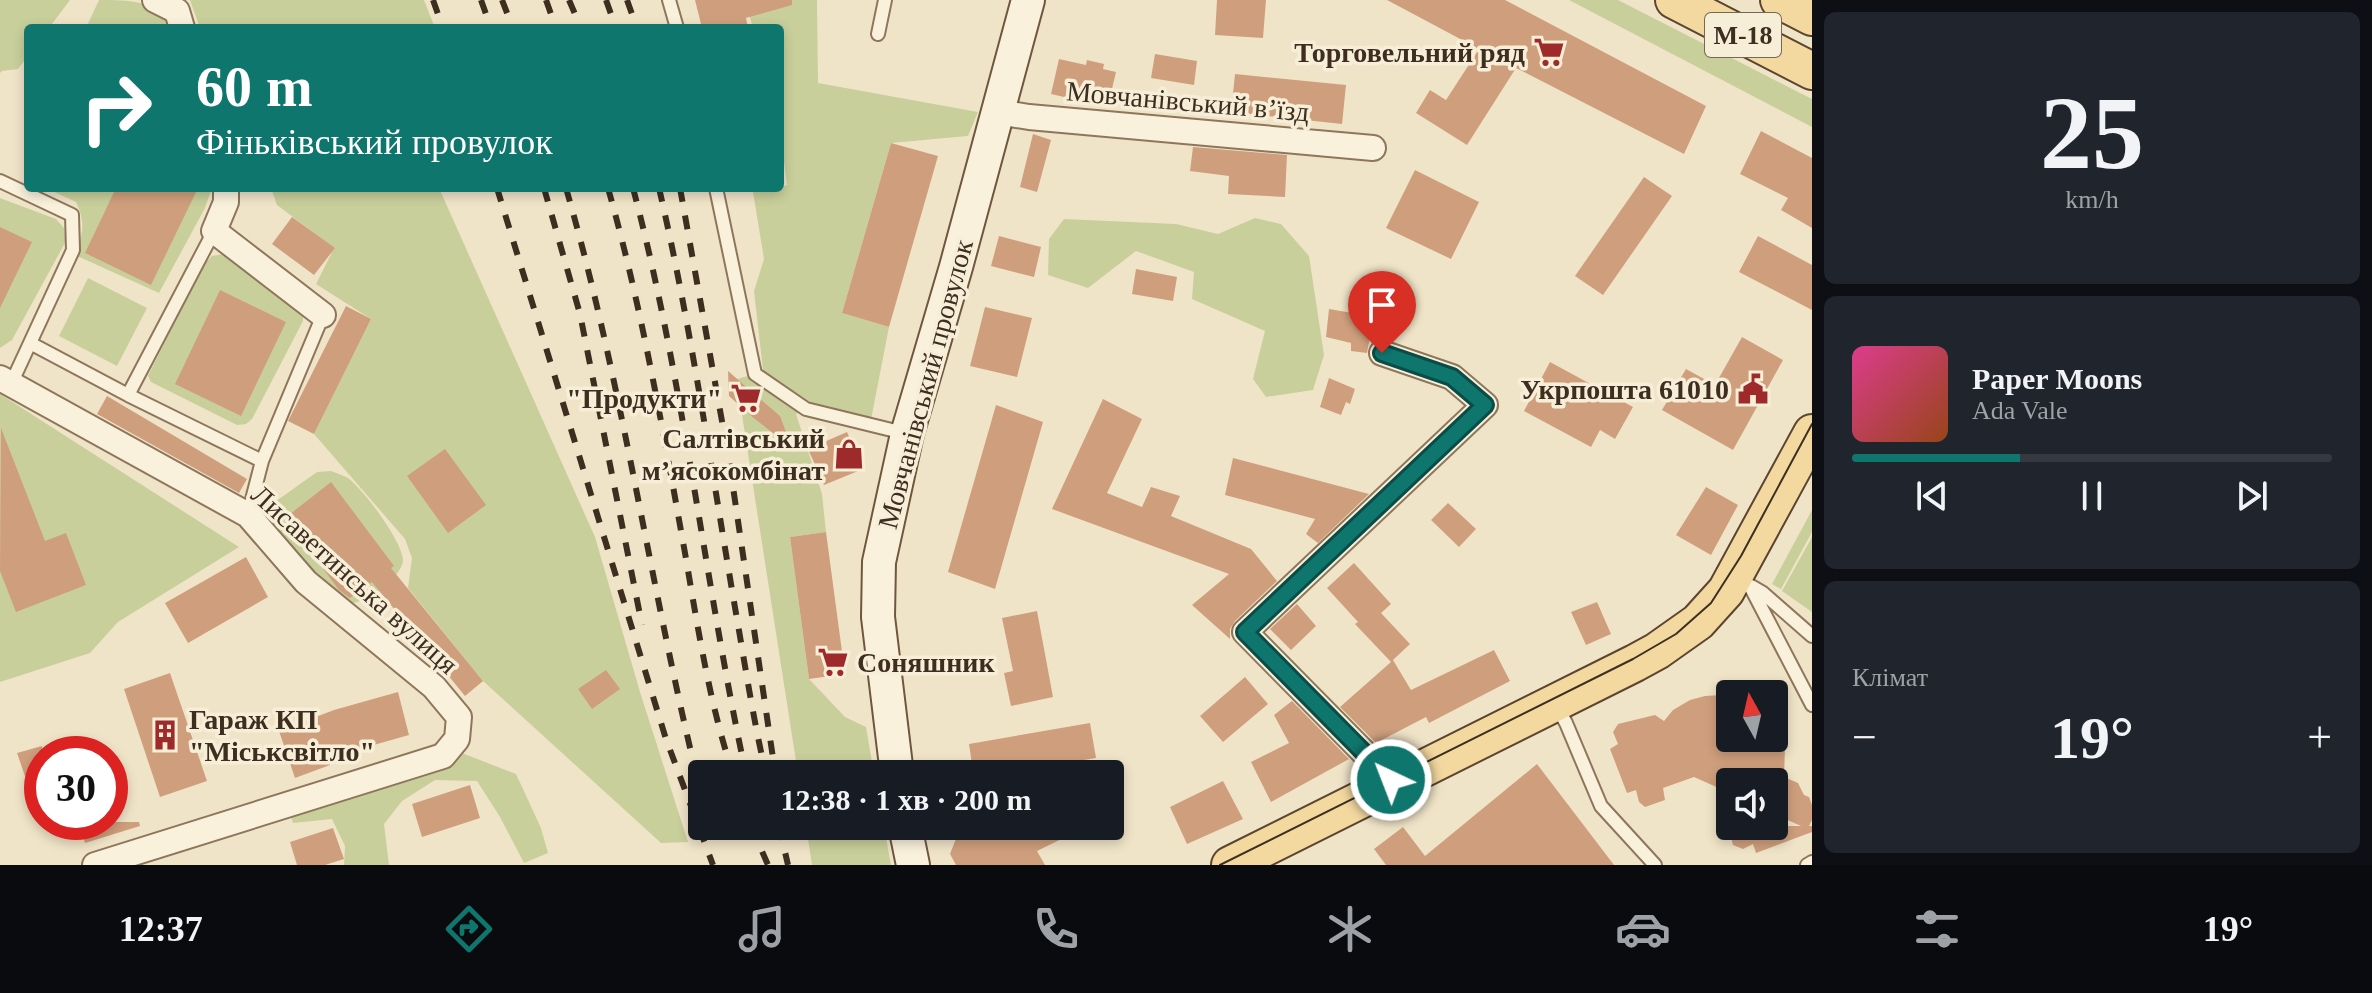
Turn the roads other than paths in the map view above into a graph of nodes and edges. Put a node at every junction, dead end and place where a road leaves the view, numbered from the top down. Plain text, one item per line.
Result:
1 (155, 0) edge
2 (669, 0) edge
3 (885, 0) edge
4 (1028, 0) edge
5 (1674, 0) edge
6 (1779, 0) edge
7 (1812, 17) edge
8 (181, 24) edge
9 (676, 24) edge
10 (878, 34) dead end
11 (1812, 71) edge
12 (998, 112) junction
13 (1373, 148) dead end
14 (0, 181) edge
15 (226, 192) edge
16 (717, 192) edge
17 (214, 231) junction
18 (323, 315) joint
19 (30, 343) junction
20 (1382, 353) dead end
21 (6, 381) edge
22 (128, 395) junction
23 (1812, 433) edge
24 (907, 434) junction
25 (262, 461) junction
26 (248, 515) junction
27 (1742, 580) junction
28 (1812, 636) edge
29 (1555, 702) junction
30 (1812, 705) edge
31 (895, 760) edge
32 (1394, 783) junction
33 (908, 840) edge
34 (1812, 862) edge
35 (95, 865) edge
36 (913, 865) edge
37 (1230, 865) edge
38 (1655, 865) edge
39 (1807, 865) edge

1 - 8 street
2 - 9 lane
3 - 10 lane
4 - 12 street, Мовчанівський провулок
5 - 11 main road, М-18
6 - 7 main road, М-18
12 - 13 street, Мовчанівський в’їзд
12 - 24 street, Мовчанівський провулок
14 - 19 lane
15 - 17 street
16 - 24 lane
17 - 18 street
17 - 22 lane
18 - 25 lane
19 - 21 lane
19 - 22 lane
20 - 32 street
21 - 26 street, Лисаветинська вулиця
22 - 25 lane
23 - 27 main road
24 - 31 street, Мовчанівський провулок
25 - 26 lane
26 - 35 street, Лисаветинська вулиця
27 - 28 lane
27 - 29 main road
27 - 30 lane
29 - 32 main road
29 - 38 lane
32 - 37 main road
33 - 36 street
34 - 39 lane

